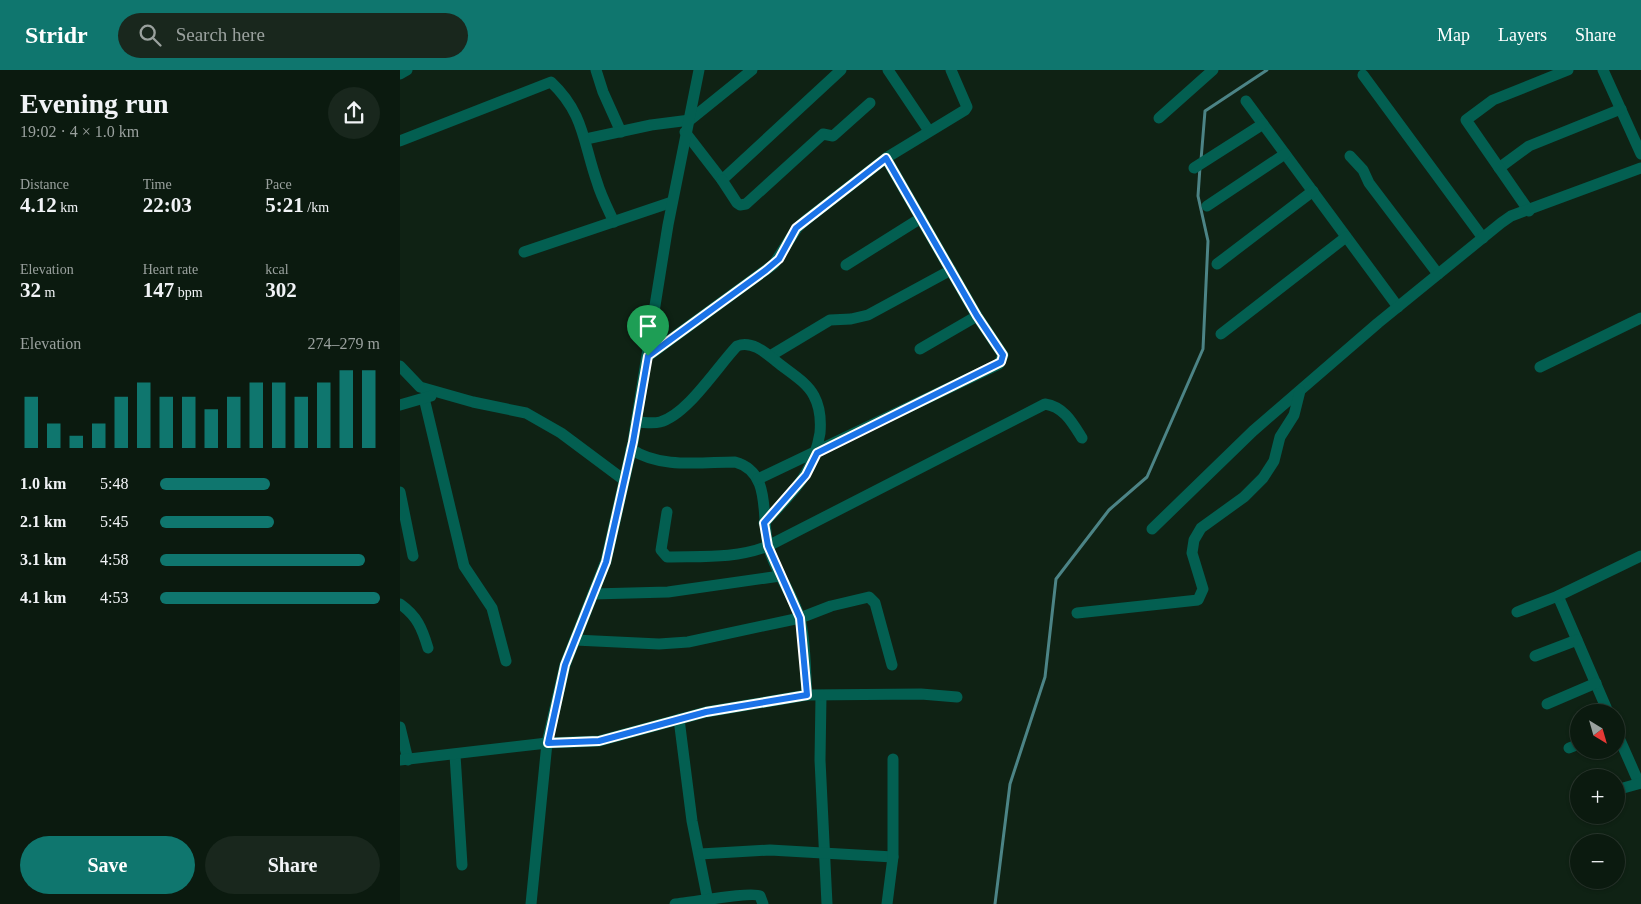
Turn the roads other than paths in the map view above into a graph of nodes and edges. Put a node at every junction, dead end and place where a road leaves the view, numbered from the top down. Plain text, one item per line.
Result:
1 (408, 70) edge
2 (596, 70) edge
3 (699, 70) edge
4 (752, 70) edge
5 (841, 70) edge
6 (888, 70) edge
7 (951, 70) edge
8 (1213, 70) edge
9 (1568, 70) edge
10 (1603, 70) edge
11 (400, 74) edge
12 (1363, 75) dead end
13 (1246, 101) dead end
14 (870, 102) dead end
15 (1621, 110) junction
16 (1159, 118) dead end
17 (690, 120) junction
18 (1263, 124) junction
19 (929, 131) junction
20 (621, 132) junction
21 (685, 132) junction
22 (586, 139) junction
23 (400, 142) edge
24 (1285, 154) junction
25 (1641, 154) edge
26 (1350, 156) dead end
27 (886, 158) junction
28 (1194, 168) dead end
29 (1499, 168) junction
30 (1641, 168) edge
31 (722, 180) junction
32 (1313, 191) junction
33 (672, 202) junction
34 (1207, 206) dead end
35 (1529, 211) junction
36 (921, 218) junction
37 (614, 222) junction
38 (1346, 237) junction
39 (1483, 238) junction
40 (524, 252) dead end
41 (1217, 264) dead end
42 (846, 265) dead end
43 (951, 270) junction
44 (1438, 274) junction
45 (1398, 307) junction
46 (977, 316) junction
47 (1641, 318) edge
48 (1221, 334) dead end
49 (920, 349) dead end
50 (648, 356) junction
51 (770, 356) junction
52 (400, 366) edge
53 (1540, 367) dead end
54 (1300, 391) junction
55 (440, 393) junction
56 (424, 398) junction
57 (400, 405) edge
58 (636, 422) junction
59 (1082, 438) dead end
60 (631, 449) junction
61 (817, 453) junction
62 (758, 479) junction
63 (624, 480) junction
64 (400, 492) edge
65 (667, 512) dead end
66 (764, 523) junction
67 (1152, 528) dead end
68 (768, 546) junction
69 (413, 556) dead end
70 (1641, 556) edge
71 (780, 576) junction
72 (593, 594) junction
73 (1558, 596) junction
74 (400, 604) edge
75 (1517, 612) dead end
76 (1077, 613) dead end
77 (800, 618) junction
78 (575, 640) junction
79 (1577, 640) junction
80 (428, 648) dead end
81 (1535, 656) dead end
82 (506, 661) dead end
83 (892, 665) dead end
84 (1596, 683) junction
85 (807, 695) junction
86 (821, 696) junction
87 (957, 697) dead end
88 (1547, 704) dead end
89 (1605, 704) edge
90 (679, 719) junction
91 (400, 728) edge
92 (548, 743) junction
93 (1625, 750) edge
94 (455, 755) junction
95 (893, 758) dead end
96 (404, 760) edge
97 (1640, 783) edge
98 (1625, 787) edge
99 (824, 852) junction
100 (700, 854) junction
101 (893, 857) junction
102 (462, 866) dead end
103 (708, 901) junction
104 (530, 904) edge
105 (675, 904) edge
106 (763, 904) edge
107 (827, 904) edge
108 (887, 904) edge

1 - 11 street
2 - 20 street
3 - 17 street
4 - 17 street
5 - 31 street
6 - 19 street
7 - 19 street
8 - 16 street
9 - 29 street
10 - 15 street
12 - 39 street
13 - 18 street
14 - 31 street
15 - 25 street
15 - 29 street
17 - 20 street
17 - 21 street
18 - 24 street
18 - 28 street
19 - 27 street
20 - 22 street
21 - 31 street
21 - 33 street
22 - 23 street
22 - 37 street
24 - 32 street
24 - 34 street
26 - 44 street
27 - 36 street
27 - 50 street
29 - 35 street
30 - 35 street
32 - 38 street
32 - 41 street
33 - 37 street
33 - 50 street
35 - 39 street
36 - 42 street
36 - 43 street
37 - 40 street
38 - 45 street
38 - 48 street
39 - 44 street
43 - 46 street
43 - 51 street
44 - 45 street
45 - 54 street
46 - 49 street
46 - 61 street
47 - 53 street
50 - 58 street
51 - 58 street
51 - 61 street
52 - 55 street
54 - 67 street
54 - 76 street
55 - 56 street
55 - 63 street
56 - 57 street
56 - 82 street
58 - 60 street
59 - 68 street
60 - 62 street
60 - 63 street
61 - 62 street
61 - 66 street
62 - 66 street
63 - 72 street
64 - 69 street
65 - 68 street
66 - 68 street
68 - 71 street
70 - 73 street
71 - 72 street
71 - 77 street
72 - 78 street
73 - 75 street
73 - 79 street
74 - 80 street
77 - 78 street
77 - 83 street
77 - 85 street
78 - 92 street
79 - 81 street
79 - 84 street
84 - 88 street
84 - 89 street
85 - 86 street
85 - 90 street
86 - 87 street
86 - 99 street
90 - 92 street
90 - 100 street
91 - 96 street
92 - 94 street
92 - 104 street
93 - 97 street
94 - 96 street
94 - 102 street
95 - 101 street
97 - 98 street
99 - 100 street
99 - 101 street
99 - 107 street
100 - 103 street
101 - 108 street
103 - 105 street
103 - 106 street

